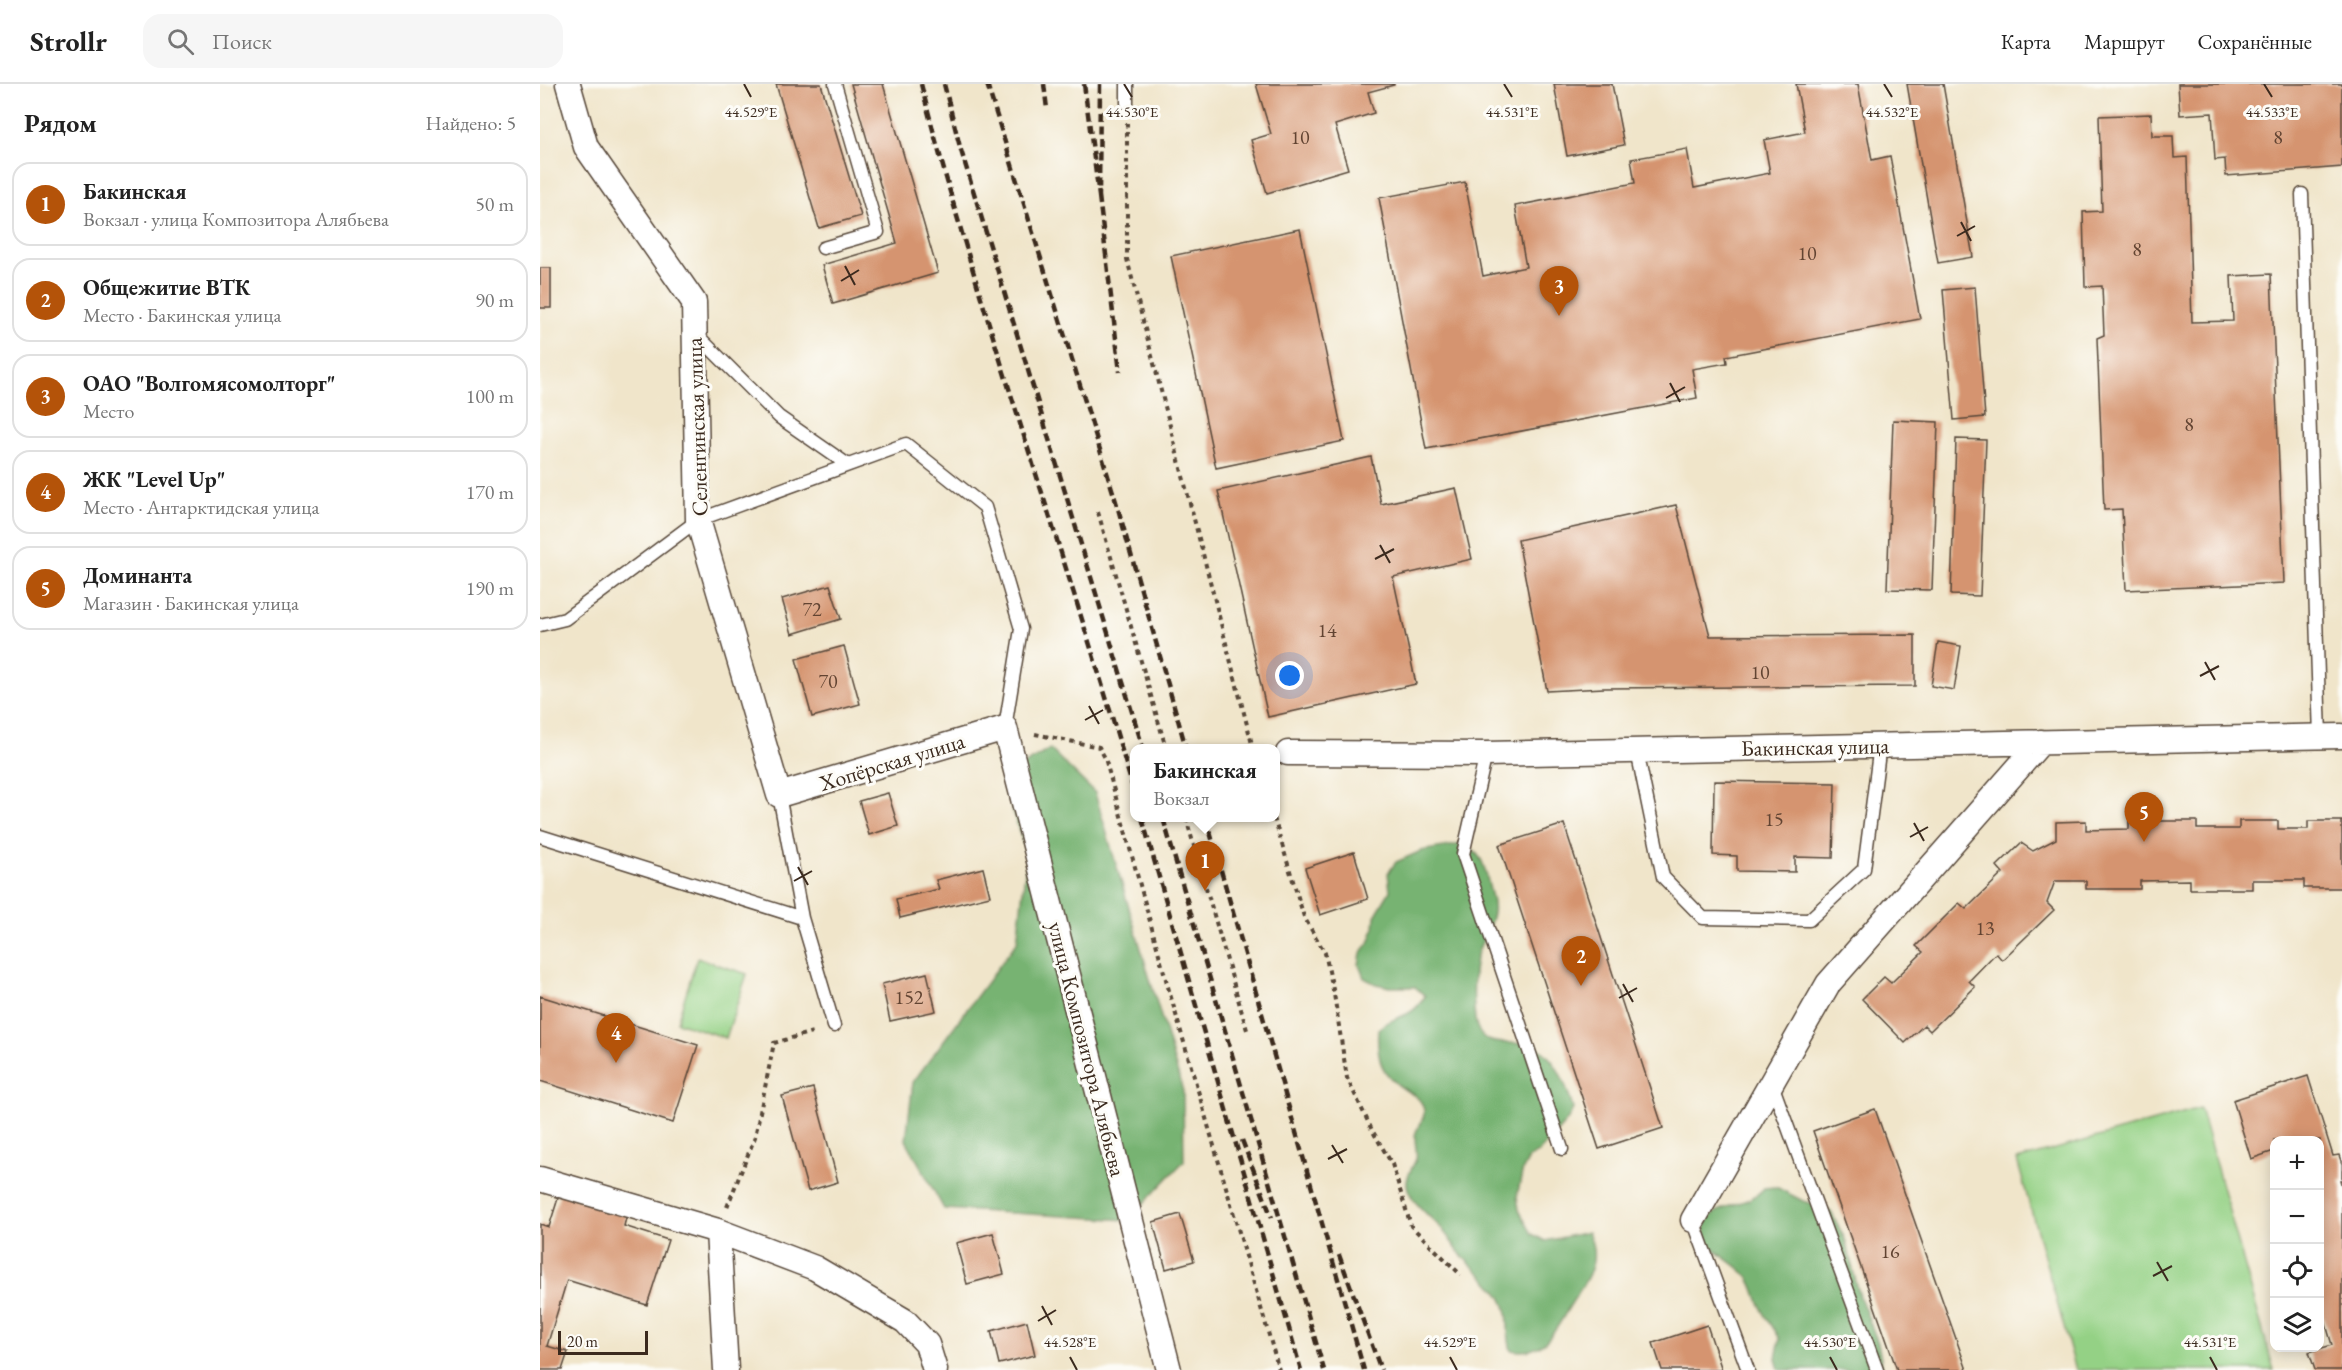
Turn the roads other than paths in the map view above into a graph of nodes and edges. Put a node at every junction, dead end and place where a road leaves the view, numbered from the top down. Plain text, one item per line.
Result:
1 (568, 84) edge
2 (835, 84) edge
3 (1127, 84) edge
4 (1127, 103) road end
5 (2302, 194) dead end
6 (823, 248) dead end
7 (694, 333) junction
8 (848, 465) junction
9 (698, 520) junction
10 (540, 625) edge
11 (1005, 728) junction
12 (2331, 736) edge
13 (2041, 742) junction
14 (1880, 745) junction
15 (1637, 751) junction
16 (1288, 753) dead end
17 (1486, 754) junction
18 (779, 795) junction
19 (540, 836) edge
20 (802, 918) junction
21 (834, 1026) road end
22 (1772, 1083) junction
23 (1562, 1149) dead end
24 (540, 1179) edge
25 (1693, 1220) joint
26 (718, 1231) junction
27 (726, 1370) edge
28 (935, 1370) edge
29 (1169, 1370) edge
30 (1748, 1370) edge
31 (1877, 1370) edge

1 - 7 street, Селенгинская улица
2 - 6 lane
3 - 4 lane
5 - 12 lane
7 - 8 lane
7 - 9 street, Селенгинская улица
8 - 9 lane
8 - 11 lane
9 - 10 lane
9 - 18 street, Селенгинская улица
11 - 18 street, Хопёрская улица
11 - 29 street, улица Композитора Алябьева
12 - 13 street, Бакинская улица
13 - 14 street, Бакинская улица
13 - 22 street
14 - 15 street, Бакинская улица
14 - 15 lane
15 - 17 street, Бакинская улица
16 - 17 street, Бакинская улица
17 - 23 lane
18 - 20 lane
19 - 20 lane
20 - 21 lane
22 - 25 street
22 - 31 lane
24 - 26 street
25 - 30 lane
26 - 27 street
26 - 28 street

